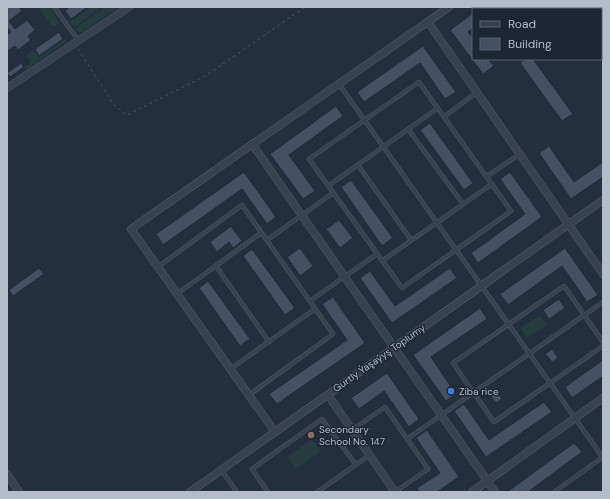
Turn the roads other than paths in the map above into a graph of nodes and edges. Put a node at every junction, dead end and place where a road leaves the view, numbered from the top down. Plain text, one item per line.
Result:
1 (54, 7) edge
2 (129, 7) edge
3 (449, 7) edge
4 (428, 22) junction
5 (76, 42) junction
6 (339, 84) junction
7 (7, 88) edge
8 (477, 92) junction
9 (438, 108) junction
10 (444, 116) junction
11 (365, 120) junction
12 (408, 128) junction
13 (252, 144) junction
14 (383, 146) junction
15 (520, 154) junction
16 (358, 165) junction
17 (487, 176) junction
18 (492, 184) junction
19 (328, 186) junction
20 (333, 193) junction
21 (603, 200) edge
22 (463, 204) junction
23 (302, 215) junction
24 (437, 223) junction
25 (569, 224) junction
26 (261, 233) junction
27 (267, 240) junction
28 (412, 240) junction
29 (456, 250) junction
30 (377, 254) junction
31 (382, 261) junction
32 (216, 266) junction
33 (158, 267) junction
34 (603, 274) edge
35 (345, 276) junction
36 (481, 286) junction
37 (177, 294) junction
38 (310, 301) junction
39 (603, 302) edge
40 (316, 309) junction
41 (584, 315) junction
42 (509, 325) junction
43 (269, 342) junction
44 (603, 342) edge
45 (603, 346) edge
46 (394, 347) junction
47 (529, 353) junction
48 (230, 369) junction
49 (550, 383) junction
50 (474, 392) junction
51 (328, 394) junction
52 (249, 395) junction
53 (603, 398) edge
54 (441, 415) junction
55 (575, 418) junction
56 (352, 430) junction
57 (275, 432) junction
58 (407, 439) junction
59 (370, 455) junction
60 (603, 458) edge
61 (356, 465) junction
62 (221, 470) junction
63 (7, 474) edge
64 (488, 481) junction
65 (20, 492) edge
66 (190, 492) edge
67 (237, 492) edge
68 (268, 492) edge
69 (318, 492) edge
70 (395, 492) edge
71 (472, 492) edge
72 (495, 492) edge
73 (554, 492) edge

1 - 5 lane
2 - 5 street
3 - 4 street
4 - 6 street
4 - 8 street
5 - 7 street
6 - 11 lane
6 - 13 street
8 - 10 lane
8 - 15 street
9 - 10 lane
9 - 11 lane
9 - 12 lane
10 - 17 lane
11 - 14 lane
11 - 19 lane
12 - 14 lane
12 - 22 lane
13 - 23 street
13 - 33 street
14 - 16 lane
14 - 24 lane
15 - 17 lane
15 - 25 street
16 - 19 lane
16 - 28 lane
17 - 18 lane
18 - 22 lane
18 - 29 lane
19 - 20 lane
20 - 23 lane
20 - 30 lane
21 - 25 street, Gurtly Ýaşaýyş Toplumy
22 - 24 lane
23 - 27 lane
23 - 35 street
24 - 28 lane
24 - 29 lane
25 - 34 street
25 - 36 street, Gurtly Ýaşaýyş Toplumy
26 - 27 lane
26 - 32 lane
26 - 33 lane
27 - 38 lane
28 - 31 lane
29 - 31 lane
29 - 36 lane
30 - 31 lane
30 - 35 lane
32 - 37 lane
32 - 43 lane
33 - 37 street
35 - 38 lane
35 - 46 street
36 - 42 lane
36 - 46 street, Gurtly Ýaşaýyş Toplumy
37 - 48 street
38 - 40 lane
39 - 41 lane
40 - 43 lane
40 - 52 lane
41 - 42 lane
41 - 44 lane
41 - 47 lane
42 - 47 lane
42 - 50 lane
43 - 48 lane
45 - 49 lane
46 - 51 street, Gurtly Ýaşaýyş Toplumy
46 - 54 street
47 - 49 lane
47 - 50 lane
48 - 52 street
49 - 50 lane
49 - 55 lane
50 - 54 lane
51 - 56 street
51 - 57 street, Gurtly Ýaşaýyş Toplumy
52 - 57 street
53 - 55 street
54 - 58 lane
54 - 64 street
55 - 60 lane
55 - 64 street
56 - 58 lane
56 - 59 street
57 - 62 street, Gurtly Ýaşaýyş Toplumy
58 - 70 lane
59 - 61 lane
59 - 70 street
60 - 73 lane
61 - 68 lane
61 - 69 lane
62 - 66 street, Gurtly Ýaşaýyş Toplumy
62 - 67 lane
63 - 65 street
64 - 71 street
64 - 72 street

